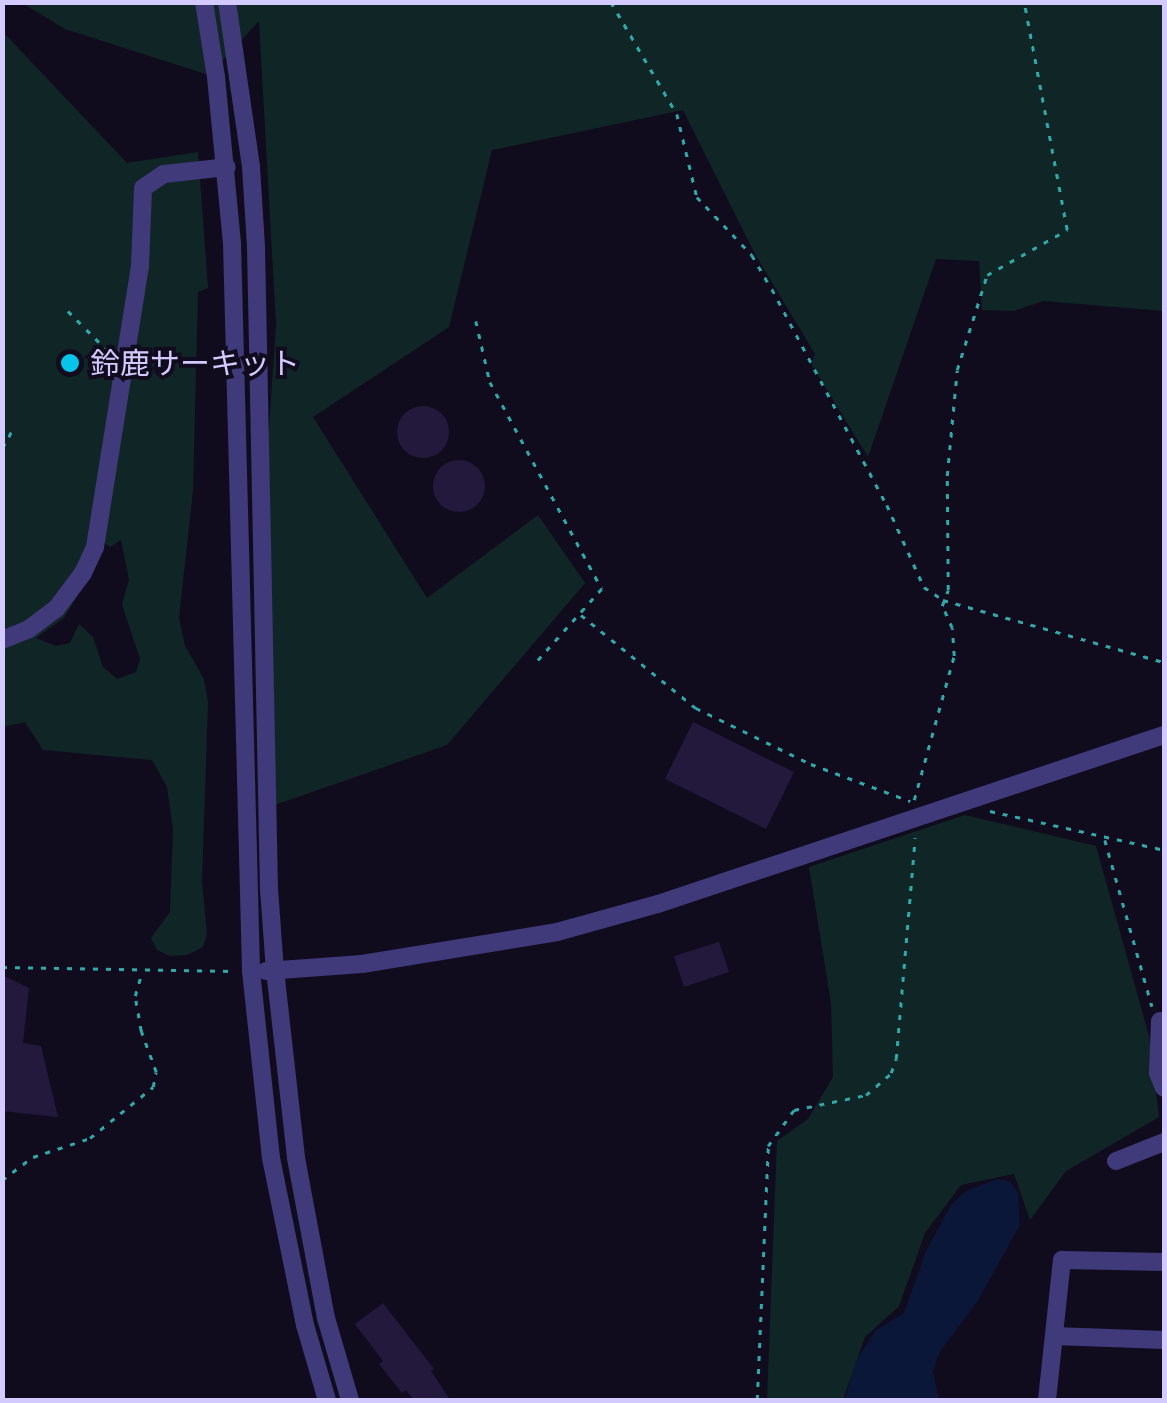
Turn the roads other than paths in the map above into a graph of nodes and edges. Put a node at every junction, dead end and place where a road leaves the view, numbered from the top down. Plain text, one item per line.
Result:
1 (204, 2) edge
2 (226, 2) edge
3 (227, 167) junction
4 (2, 640) edge
5 (1164, 736) edge
6 (276, 970) junction
7 (251, 971) junction
8 (1160, 1021) road end
9 (1164, 1088) edge
10 (1164, 1142) edge
11 (1116, 1161) dead end
12 (1164, 1262) edge
13 (1054, 1336) junction
14 (1164, 1340) edge
15 (327, 1400) edge
16 (350, 1400) edge
17 (1047, 1400) edge

1 - 3 street
2 - 6 street
3 - 4 street
3 - 7 street
5 - 6 street
6 - 7 street
6 - 16 street
7 - 15 street
8 - 9 street
10 - 11 street
12 - 13 street
13 - 14 street
13 - 17 street

